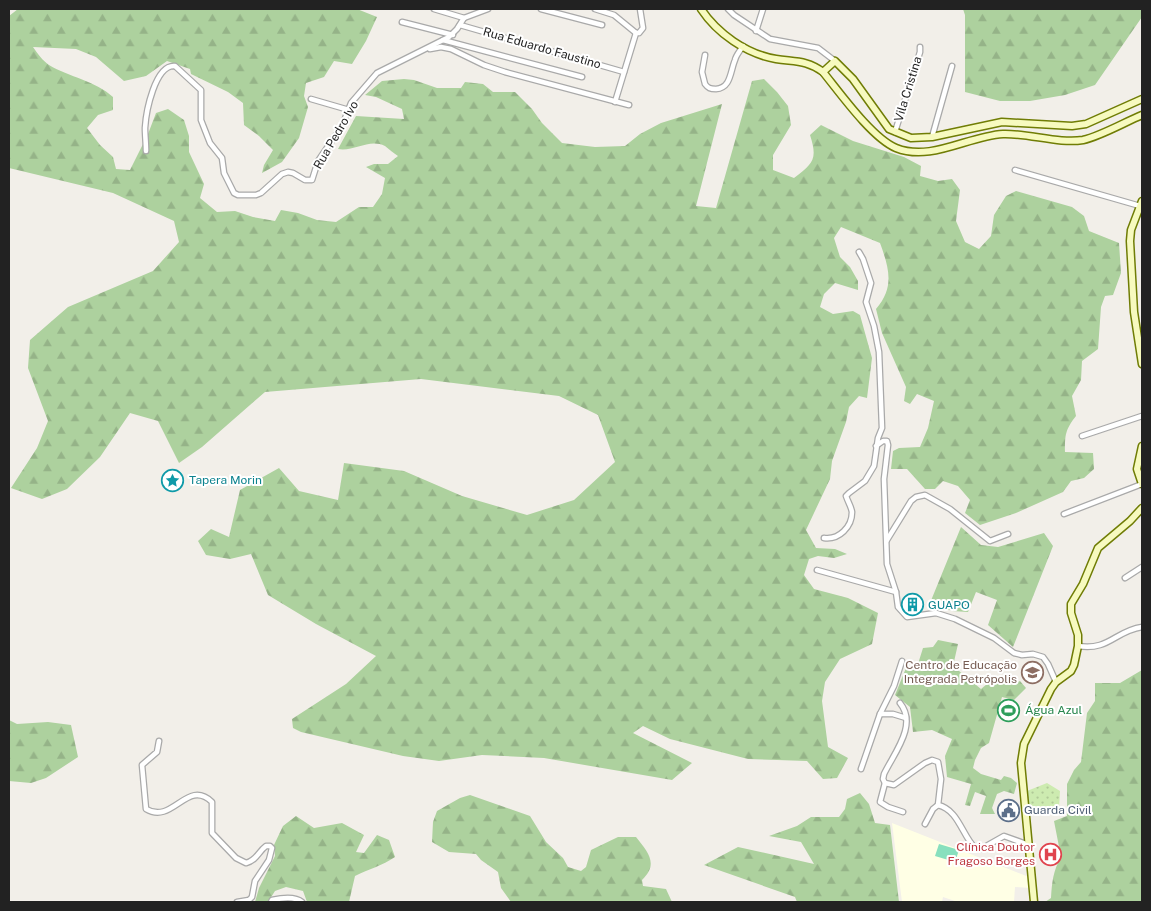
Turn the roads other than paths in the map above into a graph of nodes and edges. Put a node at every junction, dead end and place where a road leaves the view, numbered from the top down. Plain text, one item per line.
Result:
1 (434, 9) edge
2 (488, 9) edge
3 (541, 9) edge
4 (595, 9) edge
5 (640, 9) edge
6 (701, 9) edge
7 (728, 9) edge
8 (763, 9) edge
9 (464, 18) junction
10 (402, 22) dead end
11 (460, 25) junction
12 (602, 25) dead end
13 (756, 31) junction
14 (636, 33) junction
15 (452, 35) junction
16 (443, 40) junction
17 (743, 46) junction
18 (920, 47) dead end
19 (421, 52) junction
20 (705, 55) dead end
21 (835, 61) junction
22 (952, 66) dead end
23 (624, 72) junction
24 (823, 72) junction
25 (582, 77) dead end
26 (311, 99) dead end
27 (1142, 99) edge
28 (615, 102) junction
29 (629, 105) dead end
30 (349, 110) junction
31 (1142, 115) edge
32 (992, 123) junction
33 (896, 132) junction
34 (995, 135) junction
35 (932, 137) junction
36 (146, 151) dead end
37 (1015, 170) dead end
38 (1141, 203) edge
39 (859, 252) dead end
40 (1142, 364) edge
41 (1142, 416) edge
42 (1082, 436) dead end
43 (876, 446) junction
44 (1142, 446) edge
45 (1142, 484) edge
46 (1142, 508) edge
47 (1064, 514) dead end
48 (1008, 534) dead end
49 (824, 538) dead end
50 (886, 541) junction
51 (1142, 567) edge
52 (817, 570) dead end
53 (1125, 578) dead end
54 (896, 592) junction
55 (1142, 627) edge
56 (1078, 646) junction
57 (902, 661) dead end
58 (1056, 682) junction
59 (900, 703) dead end
60 (880, 714) junction
61 (906, 718) junction
62 (159, 741) dead end
63 (861, 770) dead end
64 (885, 783) junction
65 (938, 805) junction
66 (903, 812) dead end
67 (925, 824) dead end
68 (1029, 845) junction
69 (237, 902) edge
70 (270, 902) edge
71 (302, 902) edge
72 (1034, 902) edge

1 - 9 street
2 - 9 street
3 - 12 street
4 - 14 street
5 - 14 street
6 - 17 street
7 - 13 street
8 - 13 street
9 - 11 street, Rua Pedro Ivo
10 - 15 street
11 - 15 street, Rua Pedro Ivo
11 - 23 street, Rua Eduardo Faustino
13 - 21 street
14 - 23 street
15 - 16 street, Rua Pedro Ivo
16 - 19 street, Rua Pedro Ivo
16 - 25 street
17 - 20 street
17 - 24 street
18 - 33 street, Vila Cristina
19 - 28 street
19 - 30 street, Rua Pedro Ivo
21 - 24 street
21 - 33 street
22 - 35 street
23 - 28 street
24 - 34 street
26 - 30 street
27 - 32 street
28 - 29 street
30 - 36 street, Rua Pedro Ivo
31 - 34 street
32 - 34 street
32 - 35 street
33 - 35 street
37 - 38 street
38 - 40 street
39 - 43 street
41 - 42 street
43 - 49 street
43 - 50 street
44 - 45 street
45 - 47 street
46 - 56 street
48 - 50 street
50 - 54 street
51 - 53 street
52 - 54 street
54 - 58 street
55 - 56 street
56 - 58 street
57 - 60 street
58 - 68 street
59 - 61 street
60 - 61 street
60 - 63 street
61 - 64 street
62 - 69 street
64 - 65 street
64 - 66 street
65 - 67 street
65 - 68 street
68 - 72 street
70 - 71 street

